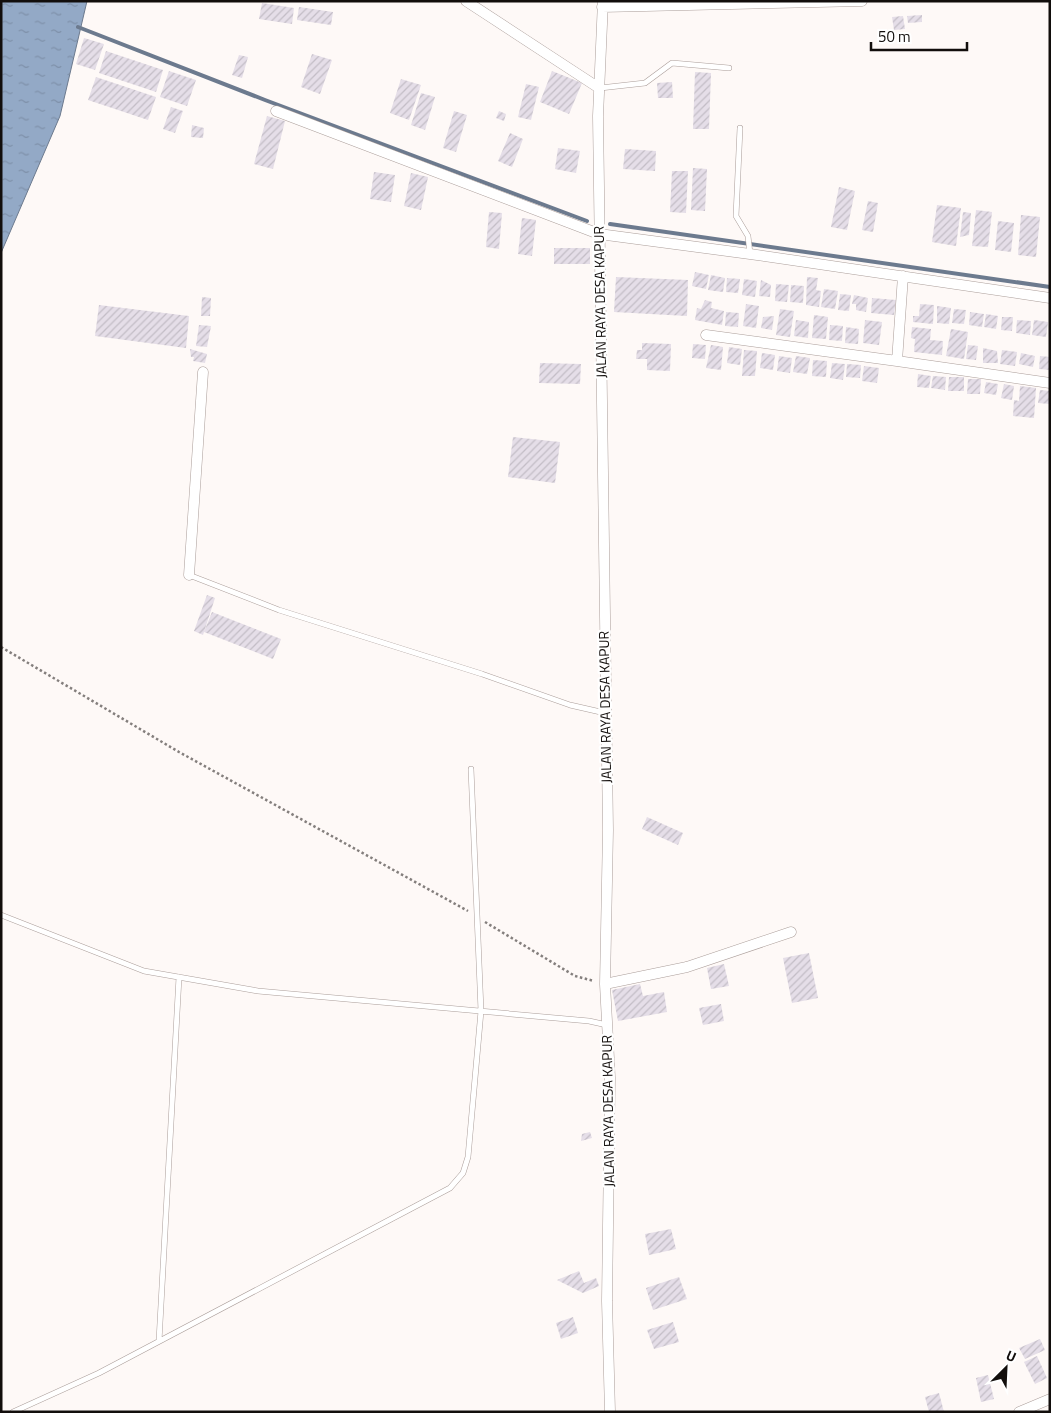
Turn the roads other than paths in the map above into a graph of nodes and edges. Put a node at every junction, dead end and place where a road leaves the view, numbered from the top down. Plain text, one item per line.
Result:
1 (466, 1) edge
2 (862, 1) edge
3 (603, 4) edge
4 (729, 68) dead end
5 (599, 88) junction
6 (276, 111) dead end
7 (740, 128) dead end
8 (599, 234) junction
9 (750, 253) junction
10 (903, 276) junction
11 (1050, 298) edge
12 (706, 336) dead end
13 (897, 361) junction
14 (203, 372) dead end
15 (1050, 383) edge
16 (189, 575) joint
17 (605, 712) junction
18 (471, 769) dead end
19 (1, 915) edge
20 (791, 932) dead end
21 (179, 977) junction
22 (605, 984) junction
23 (481, 1011) junction
24 (607, 1025) junction
25 (159, 1341) junction
26 (1050, 1399) edge
27 (13, 1412) edge
28 (610, 1412) edge
29 (1019, 1412) edge

1 - 5 street
2 - 3 street
3 - 5 street, JALAN RAYA DESA KAPUR
4 - 5 lane
5 - 8 street, JALAN RAYA DESA KAPUR
6 - 8 street
7 - 9 lane
8 - 9 street
8 - 17 street, JALAN RAYA DESA KAPUR
9 - 10 street
10 - 11 street
10 - 13 street
12 - 13 street
13 - 15 street
14 - 16 street
16 - 17 lane
17 - 22 street, JALAN RAYA DESA KAPUR
18 - 23 lane
19 - 21 lane
20 - 22 street
21 - 23 lane
21 - 25 lane
22 - 24 street, JALAN RAYA DESA KAPUR
23 - 24 lane
23 - 25 lane
24 - 28 street, JALAN RAYA DESA KAPUR
25 - 27 lane
26 - 29 street

